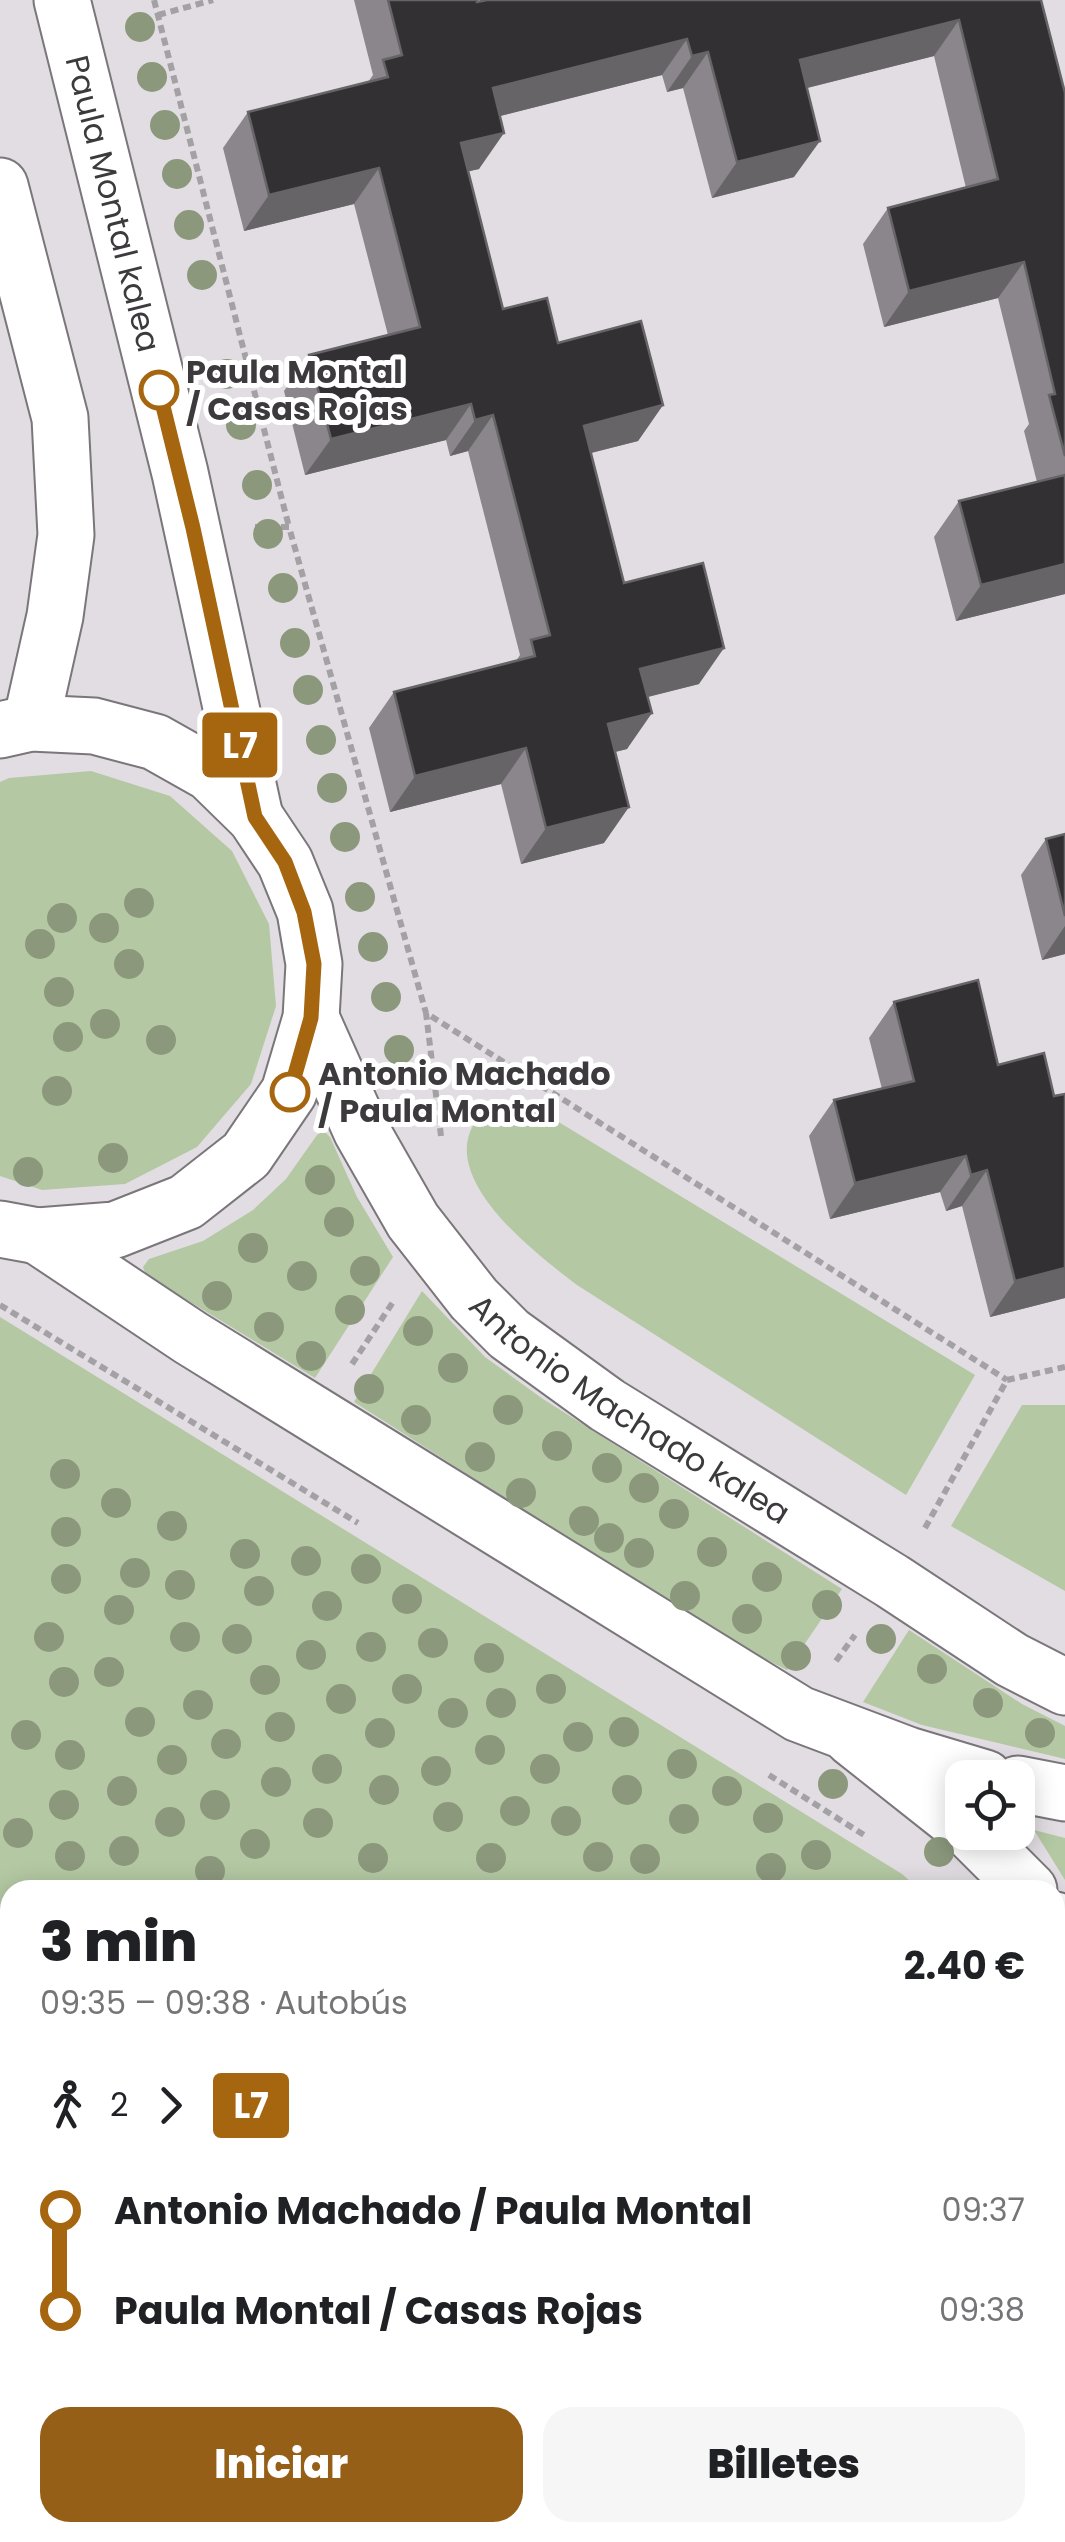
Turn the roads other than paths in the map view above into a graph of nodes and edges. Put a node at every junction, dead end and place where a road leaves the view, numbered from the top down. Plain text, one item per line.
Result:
1 (62, 0) edge
2 (0, 186) edge
3 (16, 727) edge
4 (255, 817) junction
5 (311, 1018) junction
6 (19, 1233) edge
7 (1065, 1687) edge
8 (842, 1730) junction
9 (945, 1766) edge
10 (1035, 1787) edge
11 (1065, 1792) edge
12 (945, 1812) edge
13 (989, 1850) edge
14 (1019, 1880) edge

1 - 4 main road, Paula Montal kalea
2 - 3 main road
3 - 4 main road
4 - 5 main road
5 - 6 main road
5 - 7 main road, Antonio Machado kalea
6 - 8 main road
8 - 9 main road
8 - 12 main road
10 - 11 main road
13 - 14 main road

